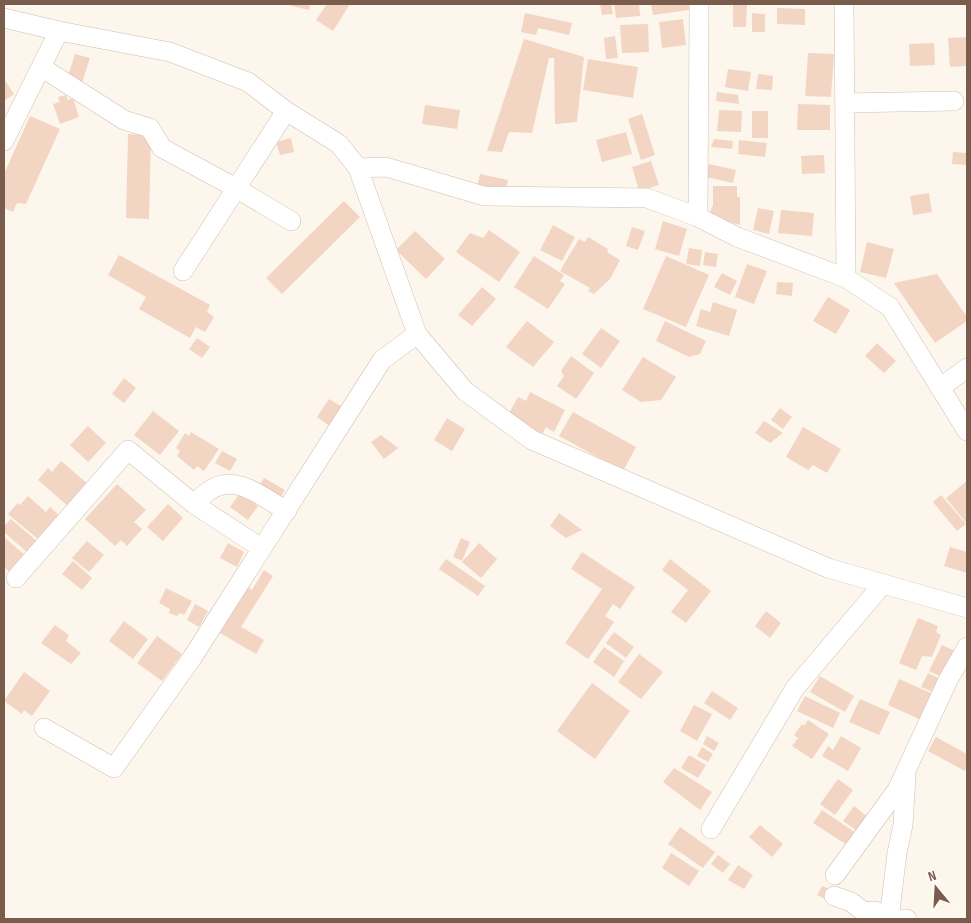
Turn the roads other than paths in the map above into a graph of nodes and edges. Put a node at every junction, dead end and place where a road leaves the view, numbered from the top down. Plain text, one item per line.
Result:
1 (700, 4) edge
2 (844, 4) edge
3 (4, 18) edge
4 (59, 31) junction
5 (41, 67) junction
6 (954, 101) dead end
7 (845, 103) junction
8 (286, 111) junction
9 (4, 141) edge
10 (358, 168) junction
11 (236, 188) junction
12 (698, 217) junction
13 (291, 222) dead end
14 (183, 271) dead end
15 (846, 278) junction
16 (417, 334) junction
17 (967, 368) edge
18 (940, 388) junction
19 (967, 431) edge
20 (194, 504) junction
21 (287, 511) junction
22 (261, 548) junction
23 (16, 578) dead end
24 (883, 584) junction
25 (967, 608) edge
26 (967, 647) edge
27 (44, 728) dead end
28 (907, 768) junction
29 (710, 829) dead end
30 (835, 875) dead end
31 (834, 896) dead end
32 (895, 919) edge

1 - 12 street
2 - 7 street
3 - 4 street
4 - 5 street
4 - 8 street
5 - 9 street
5 - 11 street
6 - 7 street
7 - 15 street
8 - 10 street
8 - 11 street
10 - 12 street
10 - 16 street
11 - 13 street
11 - 14 street
12 - 15 street
15 - 18 street
16 - 21 street
16 - 24 street
17 - 18 street
18 - 19 street
20 - 21 street
20 - 22 street
20 - 23 street
21 - 22 street
22 - 27 street
24 - 25 street
24 - 29 street
26 - 28 street
28 - 30 street
28 - 32 street
31 - 32 street

